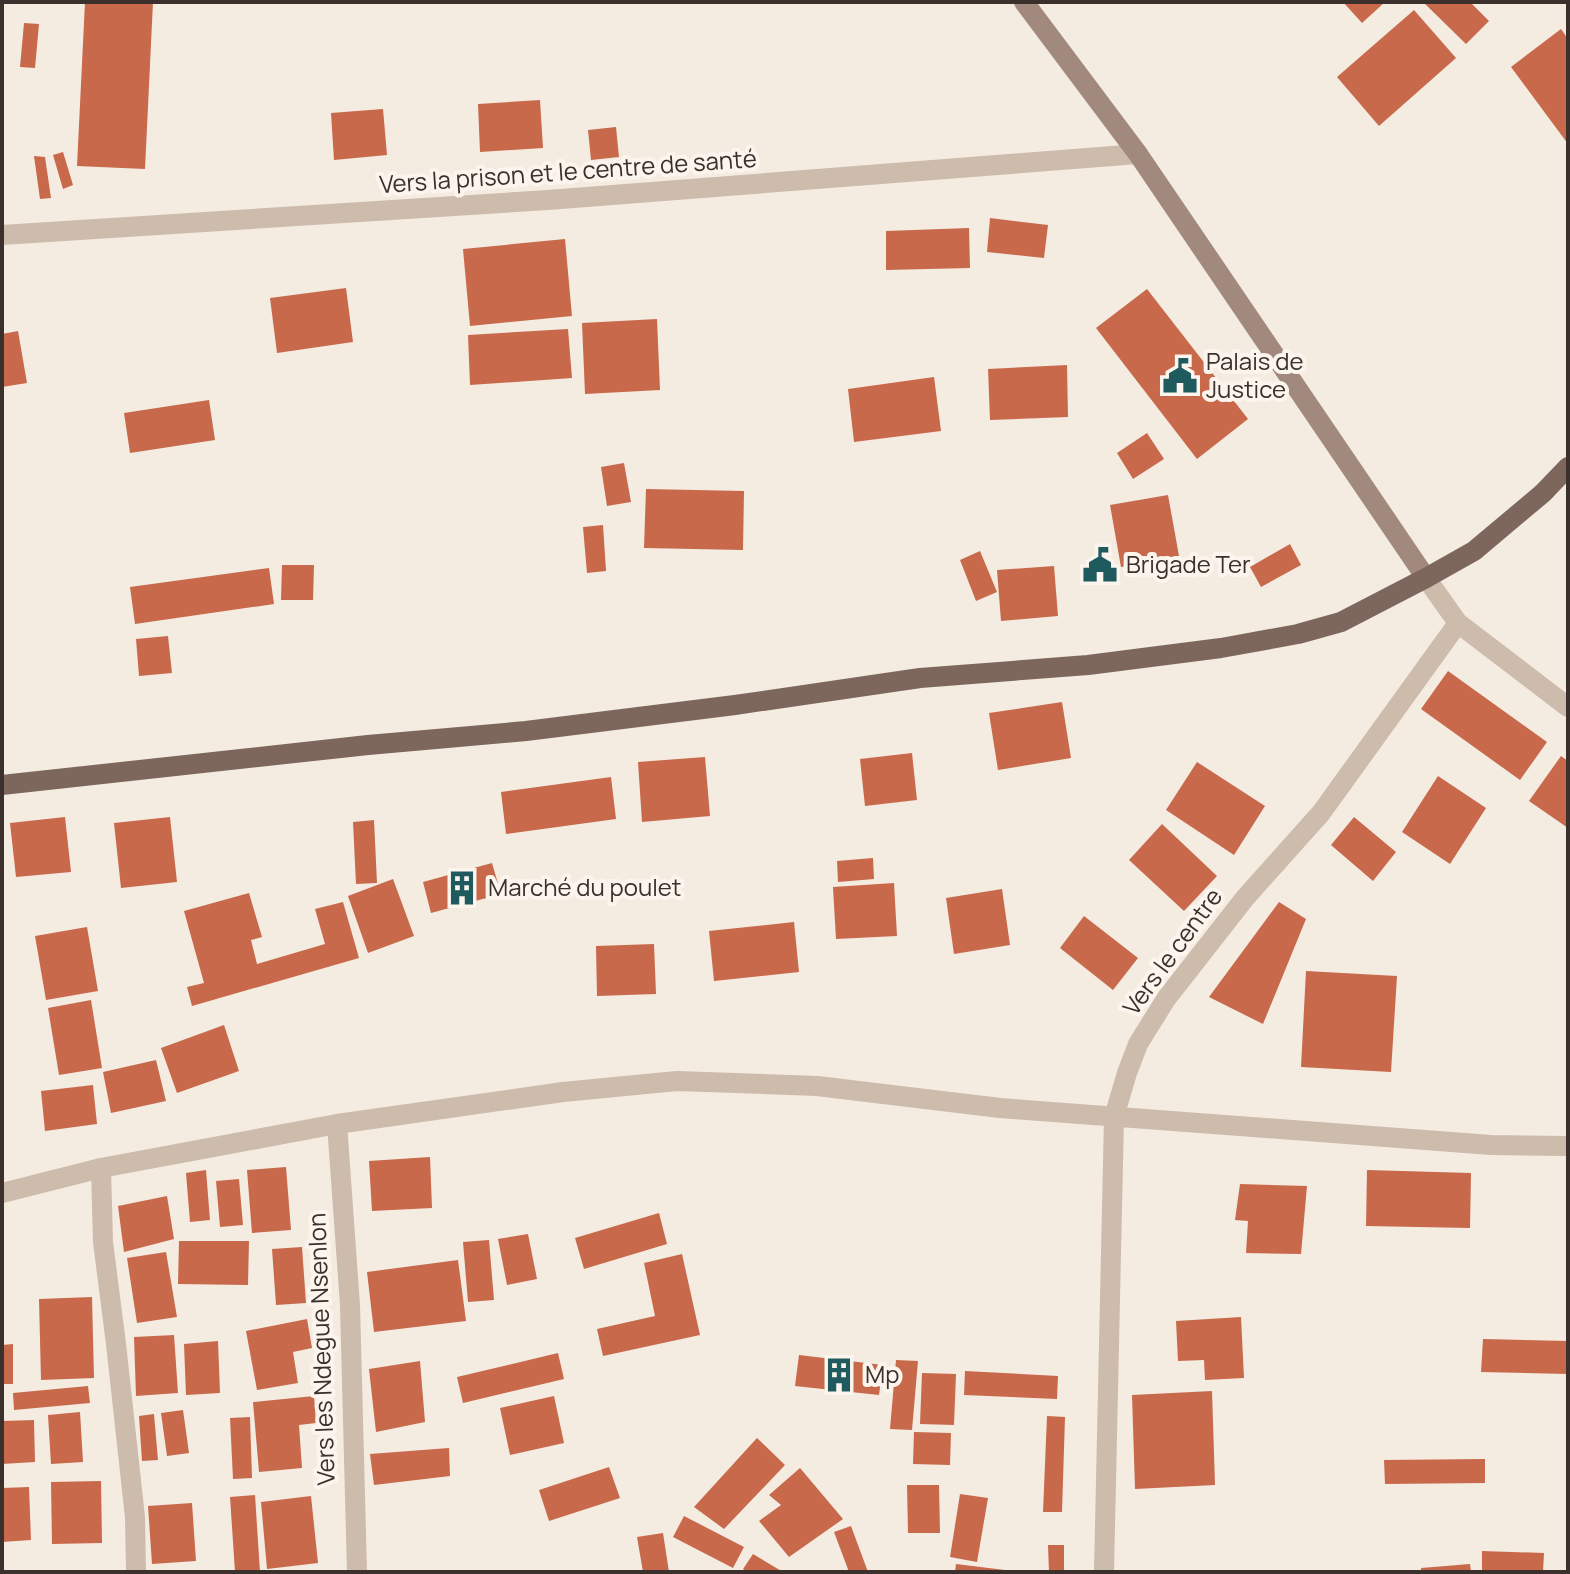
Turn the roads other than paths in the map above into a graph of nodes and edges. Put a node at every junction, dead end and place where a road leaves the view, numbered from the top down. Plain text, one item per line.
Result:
1 (1024, 2) edge
2 (1138, 154) junction
3 (2, 235) edge
4 (1568, 467) edge
5 (1426, 578) junction
6 (1458, 623) junction
7 (1568, 707) edge
8 (2, 785) edge
9 (1114, 1117) junction
10 (337, 1124) junction
11 (1568, 1146) edge
12 (101, 1168) junction
13 (2, 1193) edge
14 (136, 1572) edge
15 (357, 1572) edge
16 (1104, 1572) edge

1 - 2 street
2 - 3 street, Vers la prison et le centre de santé
2 - 5 street
4 - 5 main road
5 - 6 street
5 - 8 main road
6 - 7 street
6 - 9 street, Vers le centre
9 - 10 street
9 - 11 street
9 - 16 street, Vers le centre
10 - 12 street
10 - 15 street, Vers les Ndegue Nsenlon
12 - 13 street
12 - 14 street

